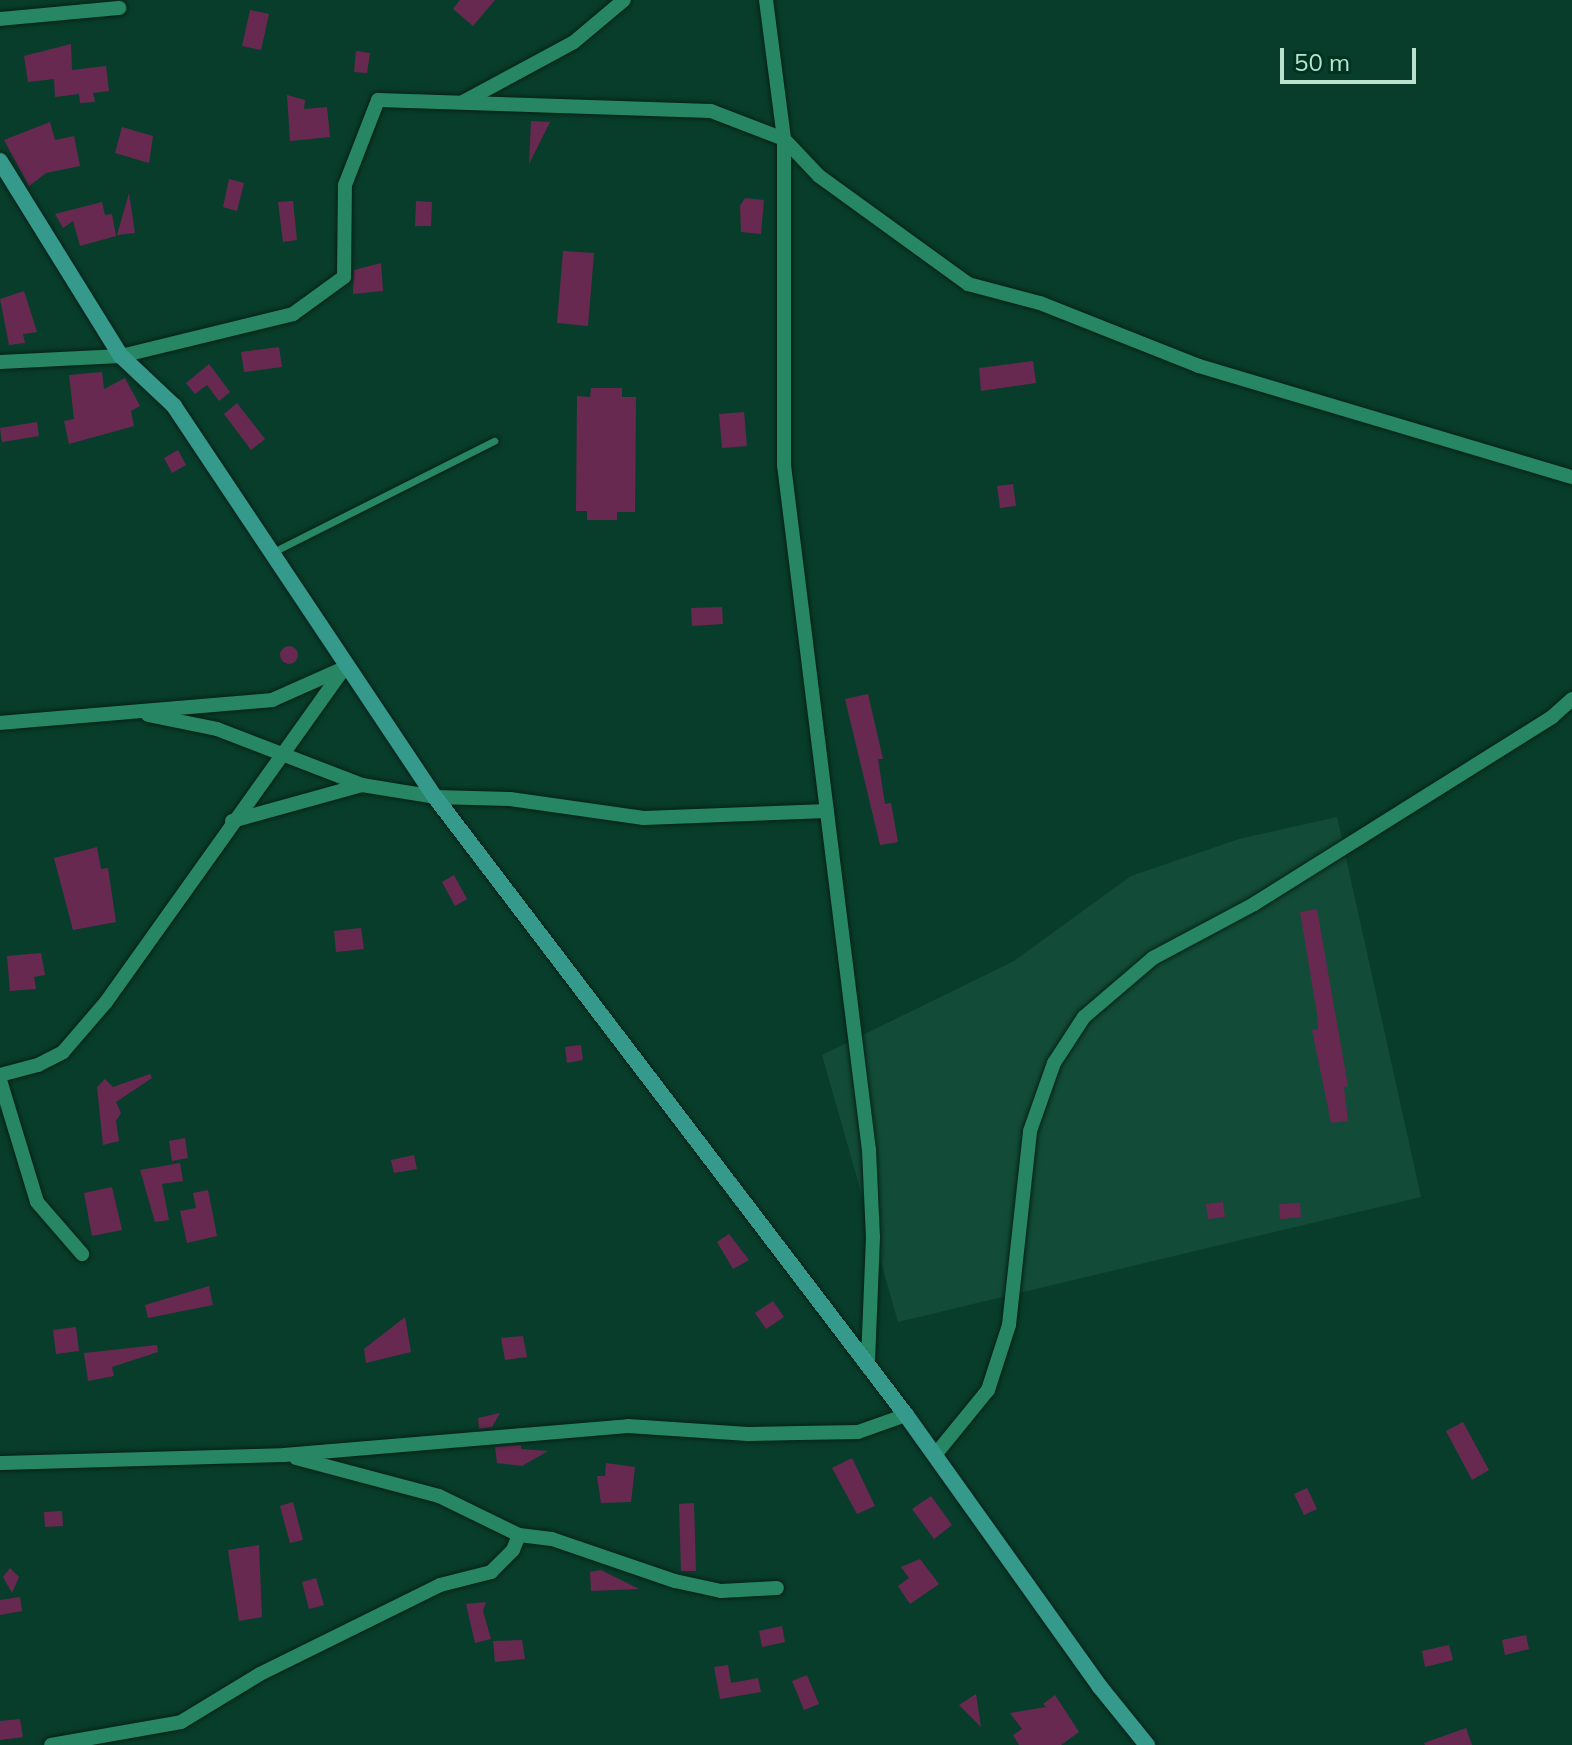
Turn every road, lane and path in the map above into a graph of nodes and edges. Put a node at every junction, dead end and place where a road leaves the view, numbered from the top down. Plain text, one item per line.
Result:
1 (624, 0) edge
2 (766, 0) edge
3 (119, 8) dead end
4 (0, 19) edge
5 (463, 102) junction
6 (784, 139) junction
7 (0, 161) edge
8 (121, 356) junction
9 (0, 362) edge
10 (494, 441) dead end
11 (1572, 477) edge
12 (270, 553) junction
13 (345, 667) junction
14 (1572, 699) edge
15 (148, 715) junction
16 (0, 723) edge
17 (284, 753) junction
18 (362, 785) junction
19 (435, 797) junction
20 (827, 811) junction
21 (232, 821) junction
22 (0, 1077) edge
23 (82, 1254) dead end
24 (868, 1364) junction
25 (906, 1415) junction
26 (284, 1455) junction
27 (935, 1455) junction
28 (0, 1463) edge
29 (519, 1535) junction
30 (777, 1588) dead end
31 (51, 1745) edge
32 (1147, 1745) edge

1 - 5 street
2 - 6 street
3 - 4 street
5 - 6 street
5 - 8 street
6 - 11 street
6 - 20 street
7 - 8 main road
8 - 9 street
8 - 12 main road
10 - 12 lane
12 - 13 main road
13 - 15 street
13 - 17 street
13 - 19 main road
14 - 27 street
15 - 16 street
15 - 17 street
17 - 18 street
17 - 21 street
18 - 19 street
18 - 21 street
19 - 20 street
19 - 24 main road
20 - 24 street
21 - 22 street
22 - 23 street
24 - 25 main road
25 - 26 street
25 - 27 main road
26 - 28 street
26 - 29 street
27 - 32 main road
29 - 30 street
29 - 31 street

